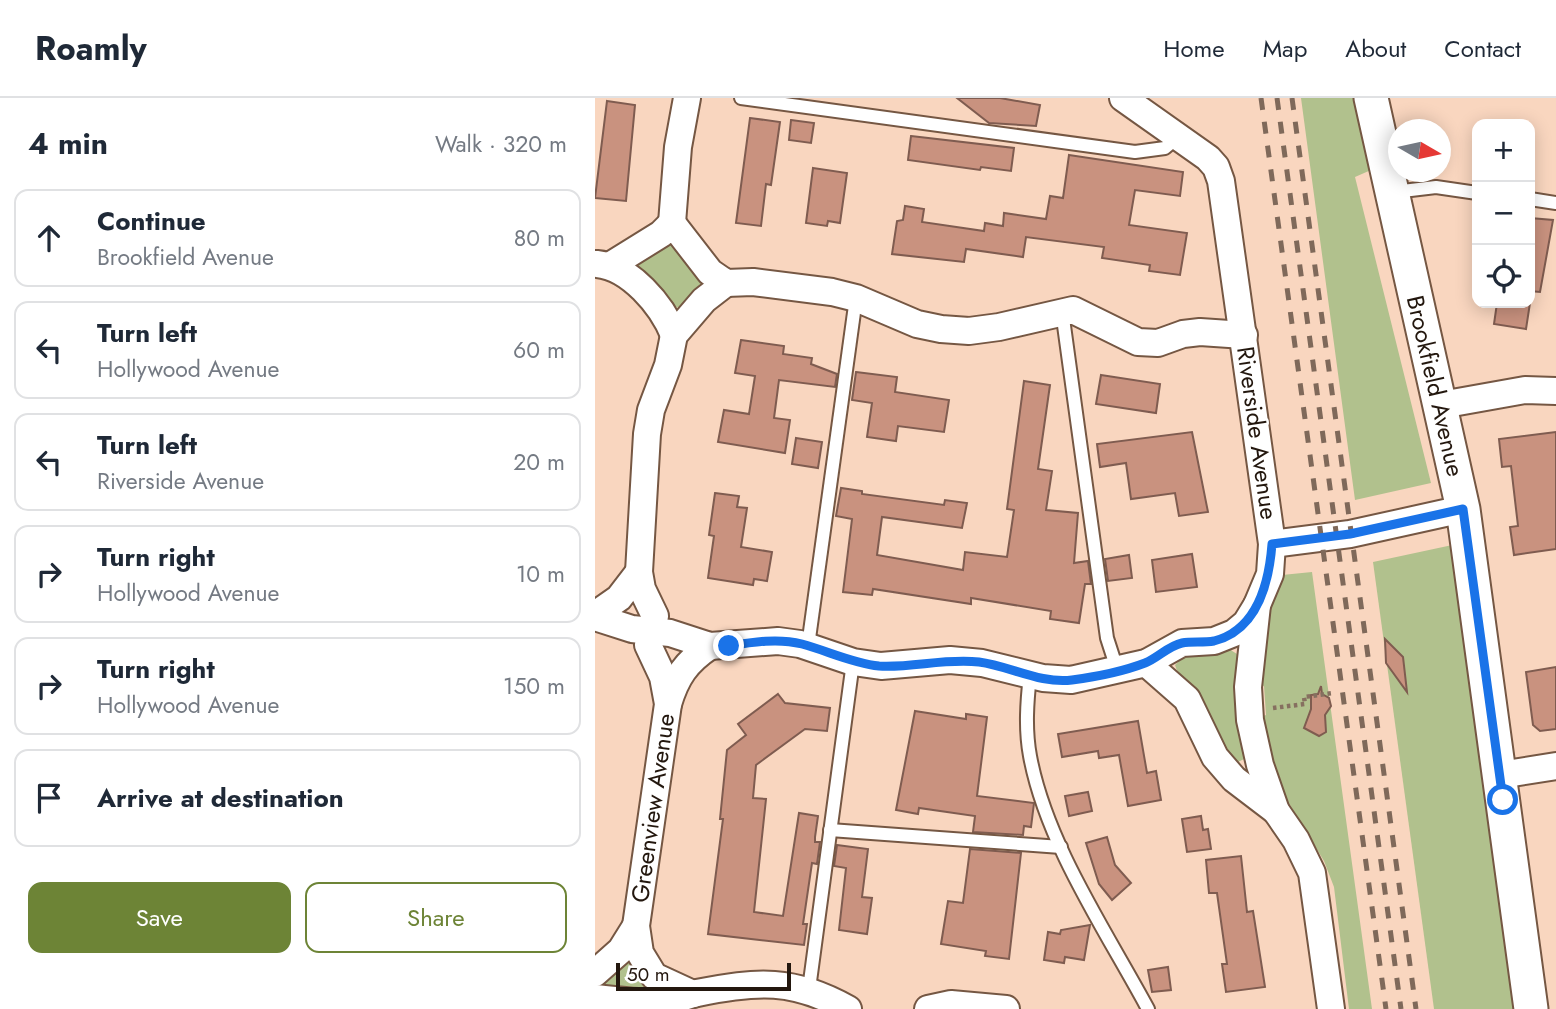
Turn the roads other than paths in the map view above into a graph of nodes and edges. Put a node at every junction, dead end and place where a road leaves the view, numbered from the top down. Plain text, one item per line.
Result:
1 (687, 98) edge
2 (741, 98) edge
3 (1123, 98) edge
4 (1371, 98) edge
5 (1178, 137) junction
6 (1472, 191) edge
7 (1389, 192) junction
8 (1535, 200) edge
9 (1556, 203) edge
10 (671, 223) junction
11 (603, 264) edge
12 (726, 283) junction
13 (856, 298) junction
14 (1062, 310) junction
15 (674, 335) junction
16 (1244, 335) junction
17 (1556, 391) edge
18 (1441, 405) junction
19 (1463, 509) junction
20 (1272, 544) junction
21 (639, 572) junction
22 (1257, 605) junction
23 (595, 616) edge
24 (652, 632) junction
25 (710, 646) junction
26 (808, 646) junction
27 (853, 662) junction
28 (1146, 663) junction
29 (1117, 670) junction
30 (1030, 675) junction
31 (668, 704) junction
32 (1556, 766) edge
33 (1500, 775) junction
34 (1276, 811) junction
35 (830, 830) junction
36 (1061, 847) junction
37 (636, 926) junction
38 (595, 973) edge
39 (809, 989) junction
40 (693, 994) junction
41 (595, 998) edge
42 (848, 1009) edge
43 (927, 1009) edge
44 (1006, 1009) edge
45 (1148, 1009) edge
46 (1331, 1009) edge
47 (1531, 1009) edge

1 - 10 street
2 - 5 lane
3 - 5 street, Riverside Avenue
4 - 7 street, Brookfield Avenue
5 - 16 street, Riverside Avenue
6 - 7 lane
7 - 18 street, Brookfield Avenue
8 - 9 lane
10 - 11 street
10 - 12 street
11 - 15 street
12 - 13 street
12 - 15 street, Greenview Avenue
13 - 14 street
13 - 26 lane
14 - 16 street
14 - 29 lane
15 - 21 street, Greenview Avenue
16 - 20 street, Riverside Avenue
17 - 18 street
18 - 19 street, Brookfield Avenue
19 - 20 street
19 - 33 street, Brookfield Avenue
20 - 22 street, Riverside Avenue
21 - 23 street
21 - 24 street, Greenview Avenue
22 - 28 street
22 - 34 street, Riverside Avenue
23 - 24 street
24 - 25 street
24 - 31 street, Greenview Avenue
25 - 26 street
25 - 31 street
26 - 27 street
27 - 30 street
27 - 35 lane
28 - 29 street
28 - 34 street, Riverside Avenue
29 - 30 street
30 - 36 lane
31 - 37 street, Greenview Avenue
32 - 33 street
33 - 47 street, Brookfield Avenue
34 - 46 street, Riverside Avenue
35 - 36 lane
35 - 39 lane
36 - 45 lane
37 - 38 street, Greenview Avenue
37 - 40 street, Greenview Avenue
39 - 40 street
39 - 42 street
40 - 41 street
43 - 44 street

